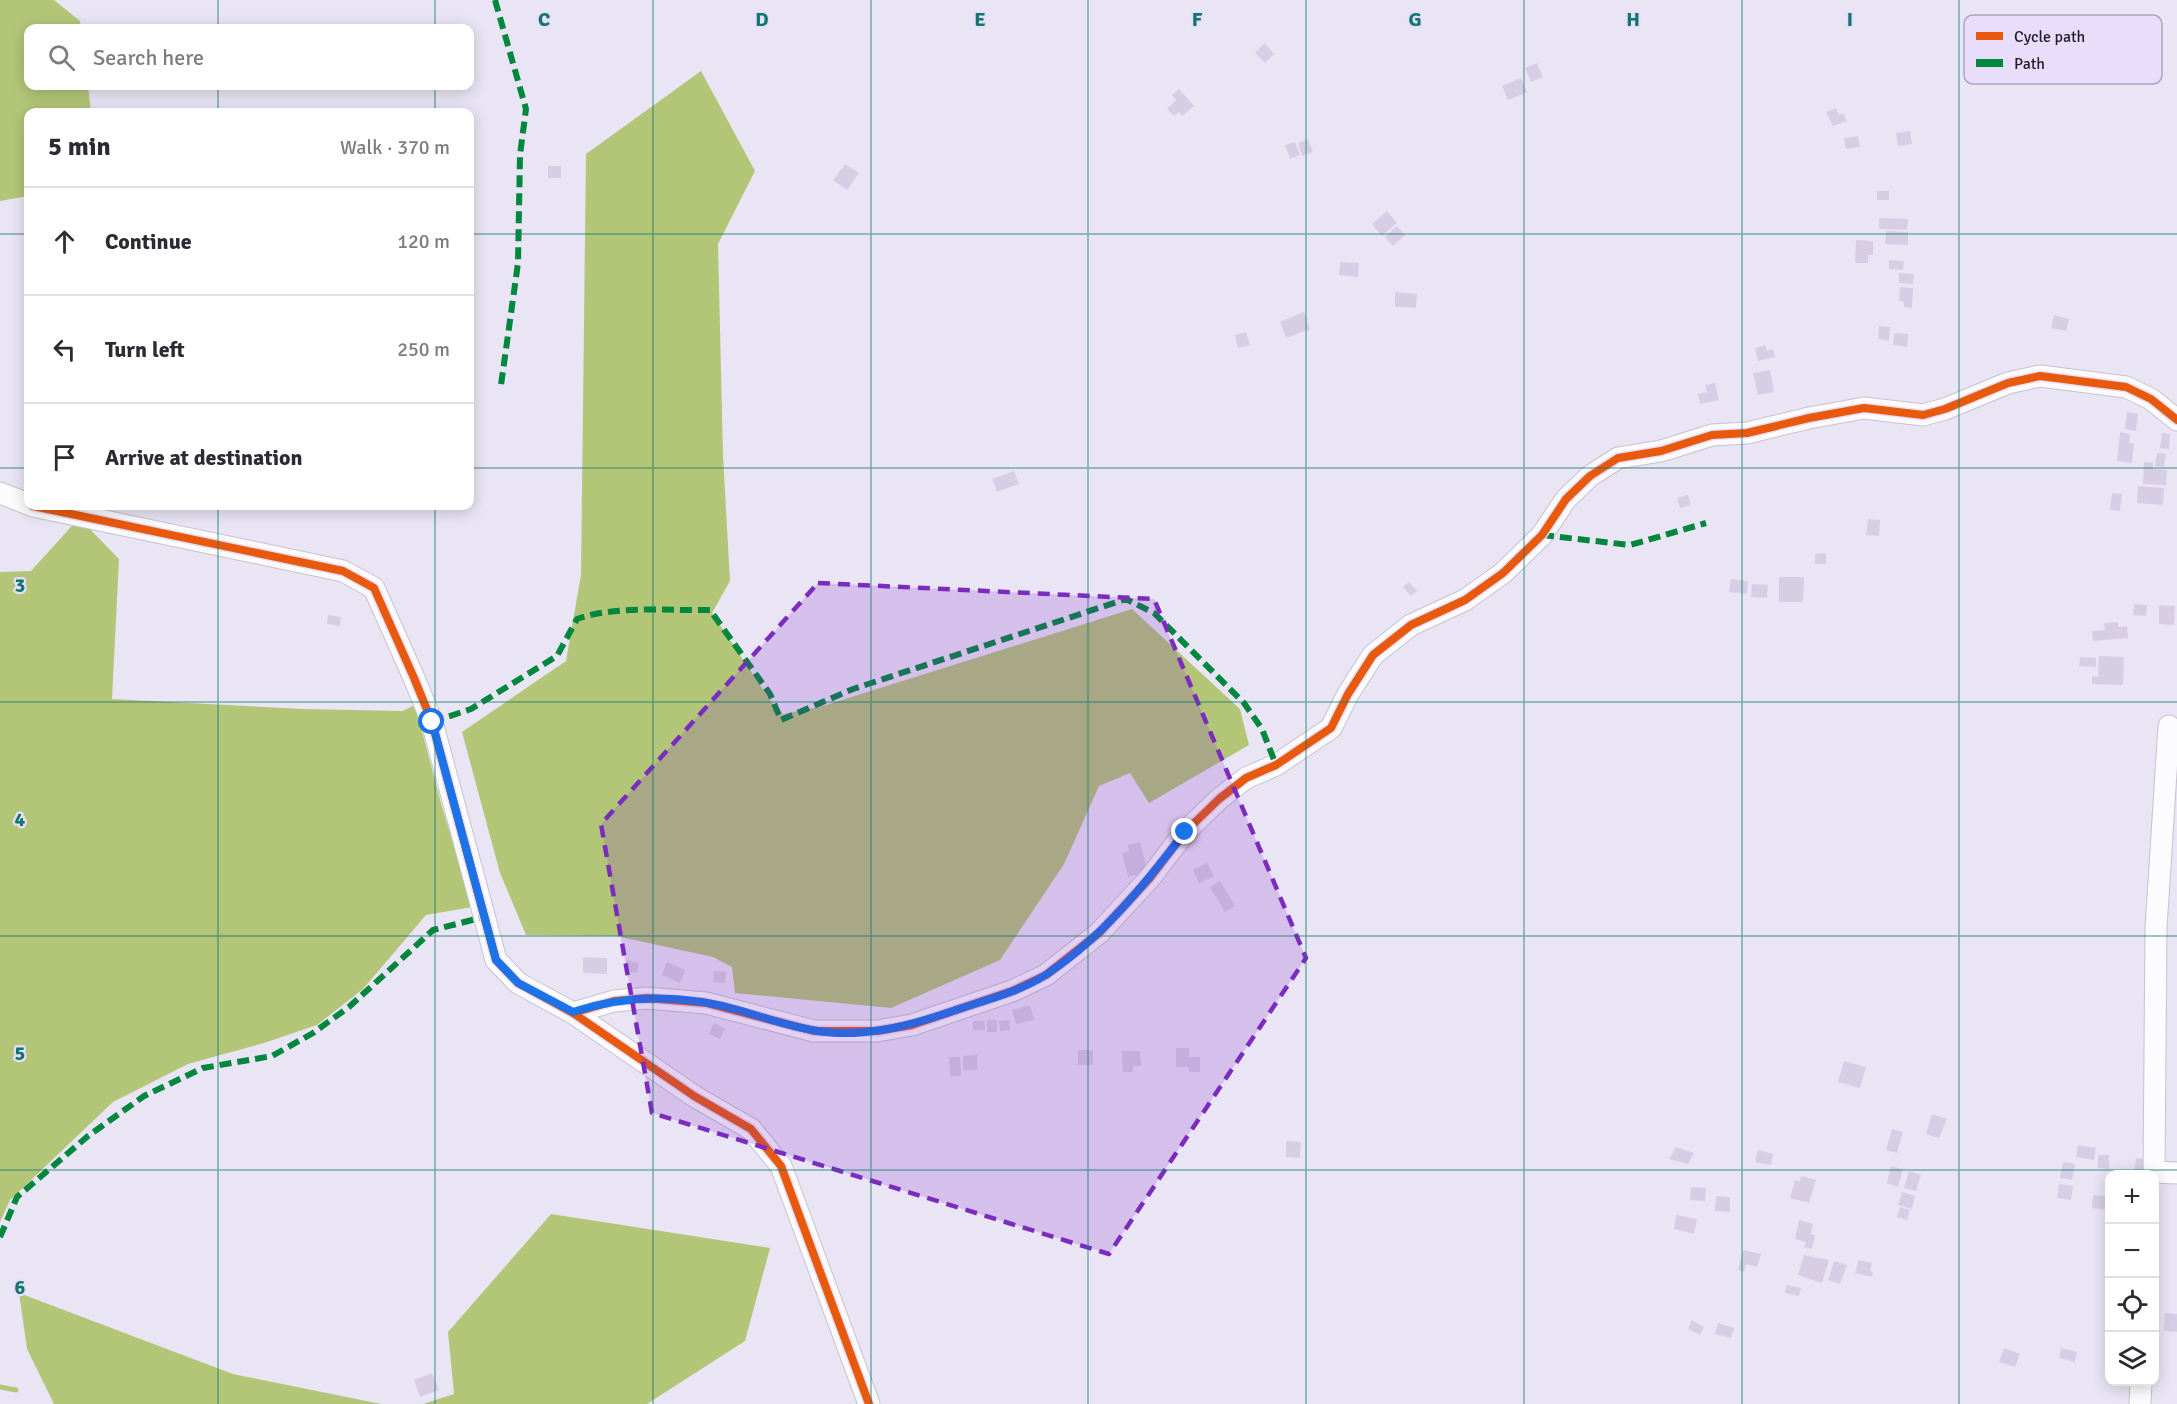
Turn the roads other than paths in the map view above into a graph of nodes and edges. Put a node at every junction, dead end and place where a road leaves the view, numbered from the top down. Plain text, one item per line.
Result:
1 (2177, 420) edge
2 (0, 494) edge
3 (24, 503) edge
4 (52, 510) edge
5 (2169, 726) dead end
6 (573, 1012) junction
7 (2154, 1170) edge
8 (2159, 1173) edge
9 (2177, 1173) edge
10 (2141, 1386) edge
11 (869, 1404) edge
12 (2140, 1404) edge

1 - 6 street
2 - 3 street
4 - 6 street
5 - 7 street
6 - 11 street
8 - 9 street
10 - 12 street

